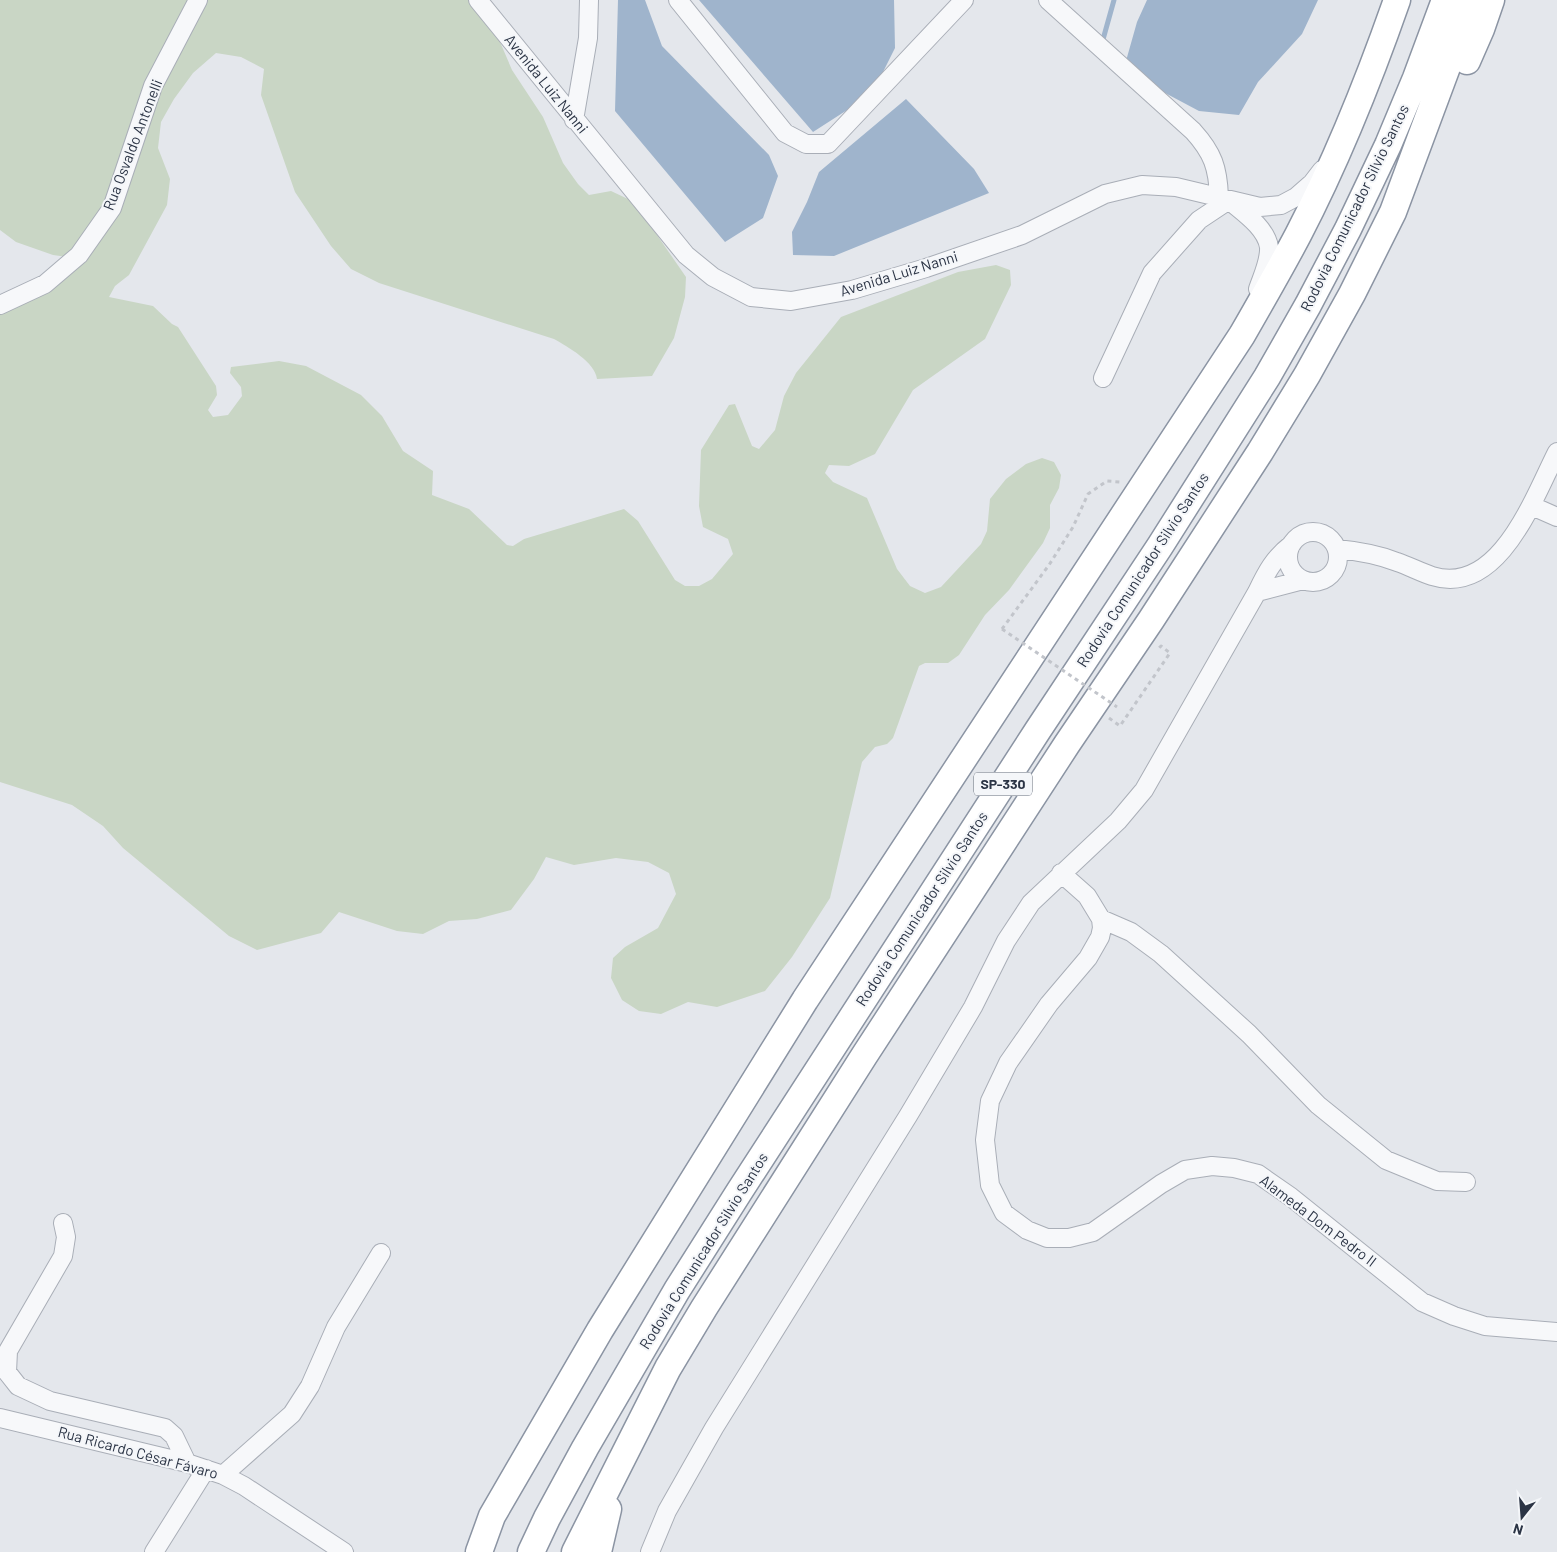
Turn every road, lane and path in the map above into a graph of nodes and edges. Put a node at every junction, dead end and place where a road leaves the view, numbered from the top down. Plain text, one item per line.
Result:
1 (198, 0) edge
2 (478, 0) edge
3 (589, 0) edge
4 (678, 0) edge
5 (964, 0) edge
6 (1048, 0) edge
7 (1396, 0) edge
8 (1445, 0) edge
9 (1472, 0) edge
10 (1491, 0) edge
11 (574, 120) junction
12 (1340, 147) junction
13 (1224, 199) junction
14 (1393, 212) junction
15 (0, 305) edge
16 (1242, 335) junction
17 (1103, 378) dead end
18 (1557, 452) edge
19 (1144, 484) junction
20 (1532, 506) junction
21 (1557, 517) edge
22 (1292, 544) junction
23 (1337, 549) junction
24 (1303, 580) junction
25 (1257, 592) junction
26 (1156, 654) dead end
27 (1122, 700) dead end
28 (1105, 707) junction
29 (1062, 873) junction
30 (1101, 919) junction
31 (1466, 1182) dead end
32 (63, 1223) dead end
33 (381, 1254) dead end
34 (1557, 1332) edge
35 (0, 1418) edge
36 (634, 1434) junction
37 (187, 1463) junction
38 (206, 1469) junction
39 (224, 1475) junction
40 (492, 1516) junction
41 (154, 1552) edge
42 (344, 1552) edge
43 (470, 1552) edge
44 (479, 1552) edge
45 (532, 1552) edge
46 (575, 1552) edge
47 (598, 1552) edge
48 (650, 1552) edge

1 - 15 street, Rua Osvaldo Antonelli
2 - 11 street, Avenida Luiz Nanni
3 - 11 street
4 - 5 street
6 - 13 street
7 - 12 highway
8 - 45 highway, Rodovia Comunicador Silvio Santos / SP-330
9 - 14 highway, Rodovia Comunicador Silvio Santos / SP-330
10 - 14 highway
11 - 13 street, Avenida Luiz Nanni
12 - 13 street, Avenida Luiz Nanni
12 - 16 highway
13 - 16 street
13 - 17 street
14 - 28 highway, Rodovia Comunicador Silvio Santos / SP-330
16 - 19 highway
18 - 20 street
19 - 28 path, bridge
19 - 40 highway
20 - 21 street
20 - 23 street
22 - 23 street
22 - 24 street
22 - 25 street
23 - 24 street
24 - 25 street
25 - 29 street
26 - 28 path
27 - 28 path
28 - 36 highway, Rodovia Comunicador Silvio Santos / SP-330
29 - 30 street
29 - 48 street
30 - 31 street
30 - 34 street, Alameda Dom Pedro II
32 - 37 street
33 - 39 street
35 - 37 street, Rua Ricardo César Fávaro
36 - 46 highway, Rodovia Comunicador Silvio Santos / SP-330
36 - 47 highway
37 - 38 street, Rua Ricardo César Fávaro
38 - 39 street, Rua Ricardo César Fávaro
38 - 41 street
39 - 42 street, Rua Ricardo César Fávaro
40 - 43 street
40 - 44 highway

